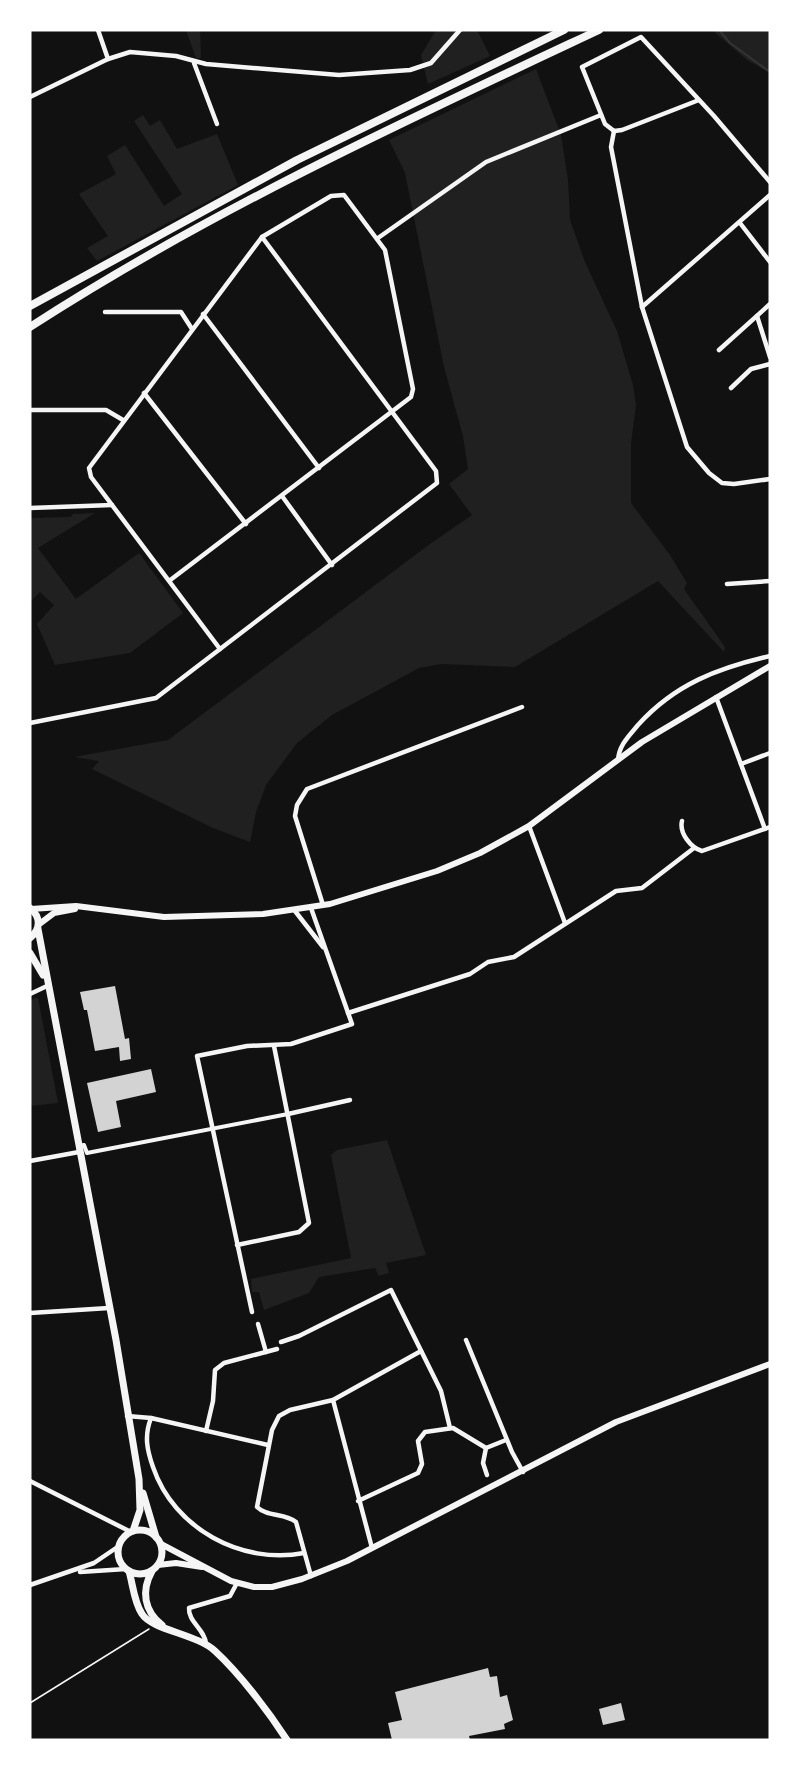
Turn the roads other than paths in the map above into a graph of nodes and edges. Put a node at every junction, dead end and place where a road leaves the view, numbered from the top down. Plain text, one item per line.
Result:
1 (98, 30) edge
2 (460, 30) edge
3 (564, 30) edge
4 (599, 30) edge
5 (108, 59) junction
6 (194, 63) junction
7 (30, 97) edge
8 (699, 100) junction
9 (601, 115) junction
10 (217, 124) dead end
11 (614, 131) junction
12 (770, 182) edge
13 (770, 195) edge
14 (740, 223) junction
15 (262, 237) junction
16 (378, 238) junction
17 (770, 262) edge
18 (770, 304) edge
19 (30, 306) edge
20 (642, 307) junction
21 (105, 312) dead end
22 (203, 315) junction
23 (757, 316) junction
24 (30, 327) edge
25 (192, 329) junction
26 (762, 330) junction
27 (770, 335) edge
28 (719, 350) dead end
29 (770, 355) edge
30 (770, 364) edge
31 (731, 388) dead end
32 (144, 393) junction
33 (30, 410) edge
34 (392, 412) junction
35 (123, 420) junction
36 (319, 468) junction
37 (770, 479) edge
38 (282, 496) junction
39 (112, 505) junction
40 (30, 508) edge
41 (246, 524) junction
42 (332, 564) junction
43 (169, 581) junction
44 (770, 581) edge
45 (727, 584) dead end
46 (220, 649) junction
47 (770, 656) edge
48 (770, 666) edge
49 (716, 697) junction
50 (522, 707) dead end
51 (30, 723) edge
52 (770, 753) edge
53 (618, 760) junction
54 (741, 764) junction
55 (681, 821) dead end
56 (529, 826) junction
57 (767, 828) edge
58 (694, 848) junction
59 (323, 905) junction
60 (30, 908) edge
61 (310, 908) junction
62 (96, 909) junction
63 (296, 910) junction
64 (565, 924) junction
65 (38, 927) junction
66 (30, 938) edge
67 (325, 951) junction
68 (30, 953) edge
69 (47, 986) junction
70 (30, 994) edge
71 (348, 1013) junction
72 (274, 1046) junction
73 (350, 1100) dead end
74 (288, 1114) junction
75 (212, 1130) junction
76 (78, 1149) junction
77 (30, 1161) edge
78 (237, 1245) junction
79 (108, 1308) junction
80 (252, 1312) dead end
81 (30, 1313) edge
82 (258, 1324) dead end
83 (466, 1340) dead end
84 (281, 1342) dead end
85 (277, 1349) dead end
86 (421, 1351) junction
87 (266, 1352) junction
88 (770, 1364) edge
89 (333, 1400) junction
90 (126, 1416) junction
91 (151, 1418) junction
92 (450, 1428) junction
93 (206, 1431) junction
94 (506, 1440) junction
95 (268, 1445) junction
96 (486, 1448) junction
97 (523, 1472) junction
98 (487, 1475) dead end
99 (139, 1479) junction
100 (30, 1481) edge
101 (358, 1501) junction
102 (132, 1532) junction
103 (159, 1541) junction
104 (119, 1546) junction
105 (372, 1548) junction
106 (304, 1553) junction
107 (155, 1568) junction
108 (207, 1569) junction
109 (127, 1570) junction
110 (65, 1575) junction
111 (311, 1576) junction
112 (237, 1583) junction
113 (30, 1585) edge
114 (164, 1627) junction
115 (206, 1644) junction
116 (287, 1740) edge

1 - 5 street
2 - 6 street
3 - 19 highway
4 - 24 highway
5 - 6 street
5 - 7 street
6 - 10 street
8 - 9 street
8 - 11 street
8 - 12 street
9 - 11 street
9 - 16 street
11 - 20 street
13 - 14 street
14 - 17 street
14 - 20 street
15 - 16 street
15 - 22 street
15 - 34 street
16 - 34 street
18 - 23 street
20 - 37 street
21 - 25 street
22 - 25 street
22 - 36 street
23 - 26 street
23 - 28 street
25 - 32 street
26 - 27 street
26 - 29 street
30 - 31 street
32 - 35 street
32 - 41 street
33 - 35 street
34 - 36 street
34 - 42 street
35 - 39 street
36 - 38 street
38 - 41 street
38 - 42 street
39 - 40 street
39 - 43 street
41 - 43 street
42 - 46 street
43 - 46 street
44 - 45 street
46 - 51 street
47 - 53 street
48 - 49 street
49 - 53 street
49 - 54 street
50 - 59 street
52 - 54 street
53 - 56 street
54 - 57 street
55 - 58 street
56 - 59 street
56 - 64 street
57 - 58 street
58 - 64 street
59 - 61 street
60 - 62 street
60 - 65 main road
61 - 63 street
61 - 67 street
62 - 63 street
62 - 65 street
63 - 67 street
64 - 71 street
65 - 66 main road
65 - 69 main road
67 - 71 street
68 - 69 main road
69 - 70 street
69 - 76 main road
71 - 72 street
72 - 74 street
72 - 75 street
73 - 74 street
74 - 75 street
74 - 78 street
75 - 76 street
75 - 78 street
76 - 77 street
76 - 79 main road
78 - 80 street
79 - 81 street
79 - 90 main road
82 - 87 street
83 - 94 street
84 - 86 street
85 - 87 street
86 - 89 street
86 - 92 street
87 - 93 street
88 - 97 street
89 - 95 street
89 - 101 street
90 - 91 street
90 - 99 main road
91 - 93 street
91 - 106 street
92 - 96 street
92 - 101 street
93 - 95 street
94 - 96 street
94 - 97 street
95 - 106 street
96 - 98 street
97 - 105 street
99 - 102 main road
99 - 103 main road
100 - 102 street
101 - 105 street
102 - 103 main road
102 - 104 main road
103 - 107 main road
103 - 108 street
104 - 109 main road
104 - 110 street
105 - 111 street
106 - 111 street
107 - 108 street
107 - 109 main road
107 - 114 main road
108 - 112 street
109 - 110 street
109 - 114 main road
110 - 113 street
111 - 112 street
112 - 115 street
114 - 115 main road
115 - 116 main road

